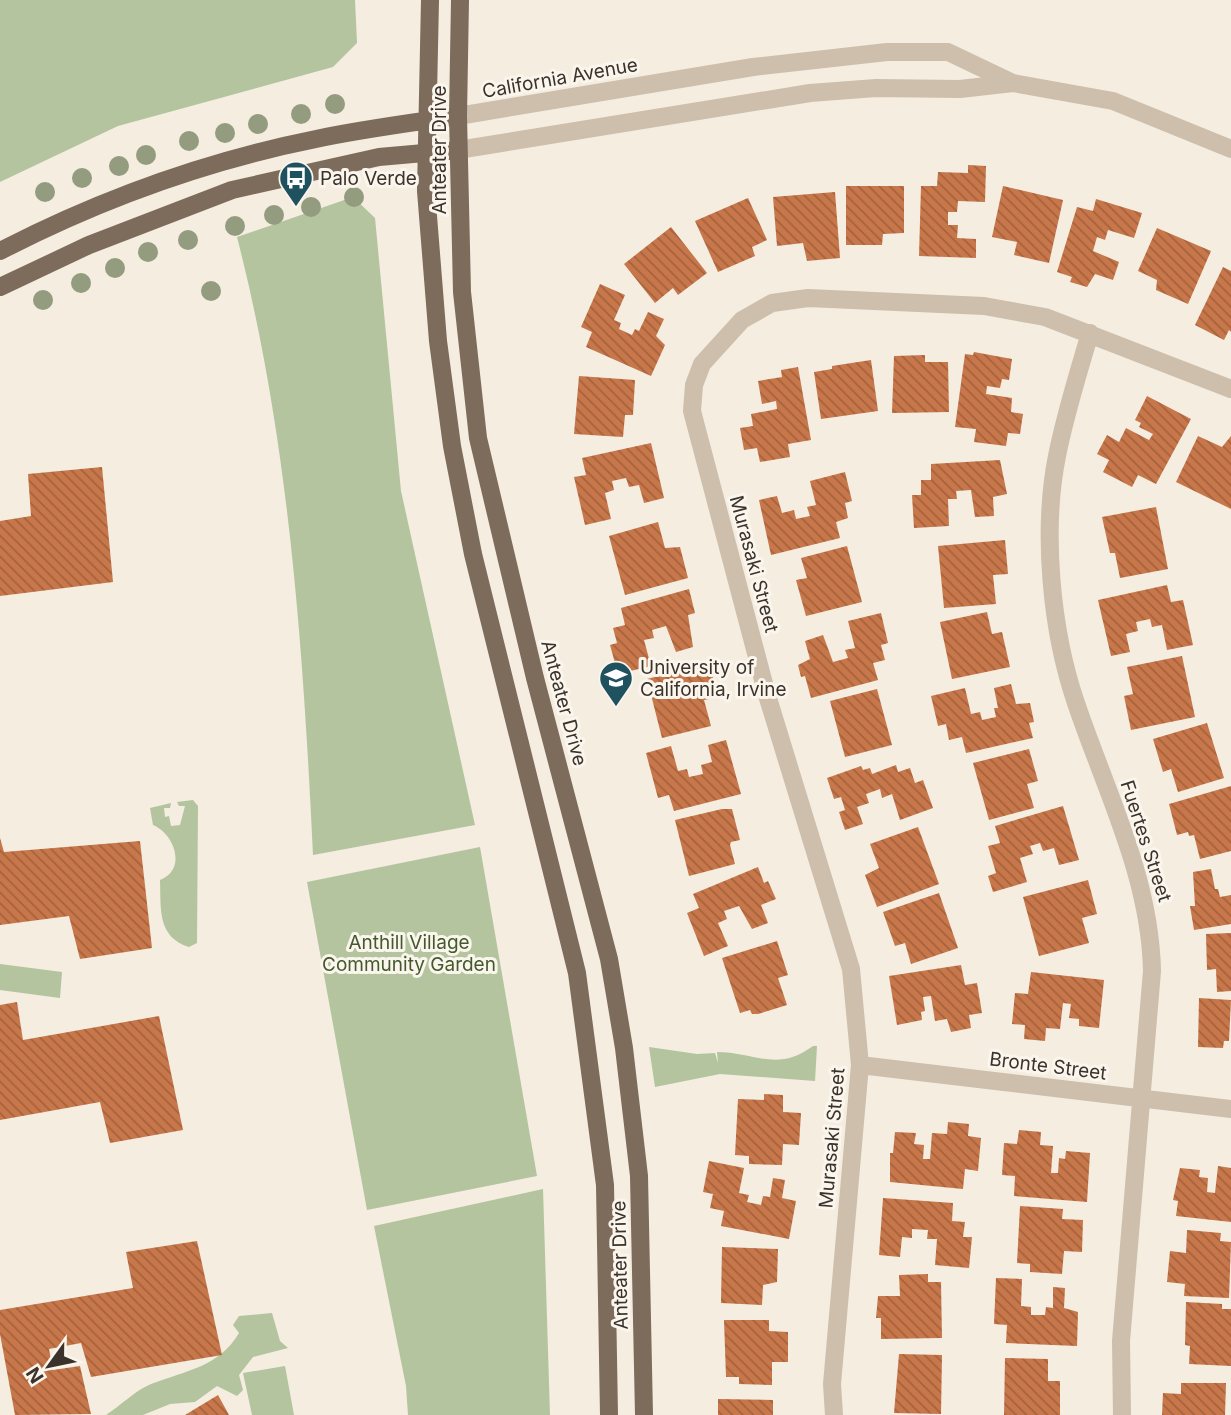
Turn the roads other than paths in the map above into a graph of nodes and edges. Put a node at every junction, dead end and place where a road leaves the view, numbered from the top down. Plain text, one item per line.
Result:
1 (430, 0) edge
2 (460, 0) edge
3 (1013, 83) junction
4 (458, 116) junction
5 (426, 121) junction
6 (1231, 149) edge
7 (458, 150) junction
8 (426, 155) junction
9 (0, 251) edge
10 (0, 286) edge
11 (1090, 333) junction
12 (1231, 389) edge
13 (860, 1065) junction
14 (1141, 1098) junction
15 (1231, 1110) edge
16 (609, 1415) edge
17 (644, 1415) edge
18 (834, 1415) edge
19 (1122, 1415) edge

1 - 5 main road, Anteater Drive
2 - 4 main road, Anteater Drive
3 - 4 street, California Avenue
3 - 6 street, California Avenue
3 - 7 street, California Avenue
4 - 5 main road, California Avenue
4 - 7 main road, Anteater Drive
5 - 8 main road, Anteater Drive
5 - 9 main road, California Avenue
7 - 8 main road, California Avenue
7 - 17 main road, Anteater Drive
8 - 10 main road, California Avenue
8 - 16 main road, Anteater Drive
11 - 12 street, Murasaki Street
11 - 13 street, Murasaki Street
11 - 14 street, Fuertes Street
13 - 14 street, Bronte Street
13 - 18 street, Murasaki Street
14 - 15 street, Bronte Street
14 - 19 street, Fuertes Street

